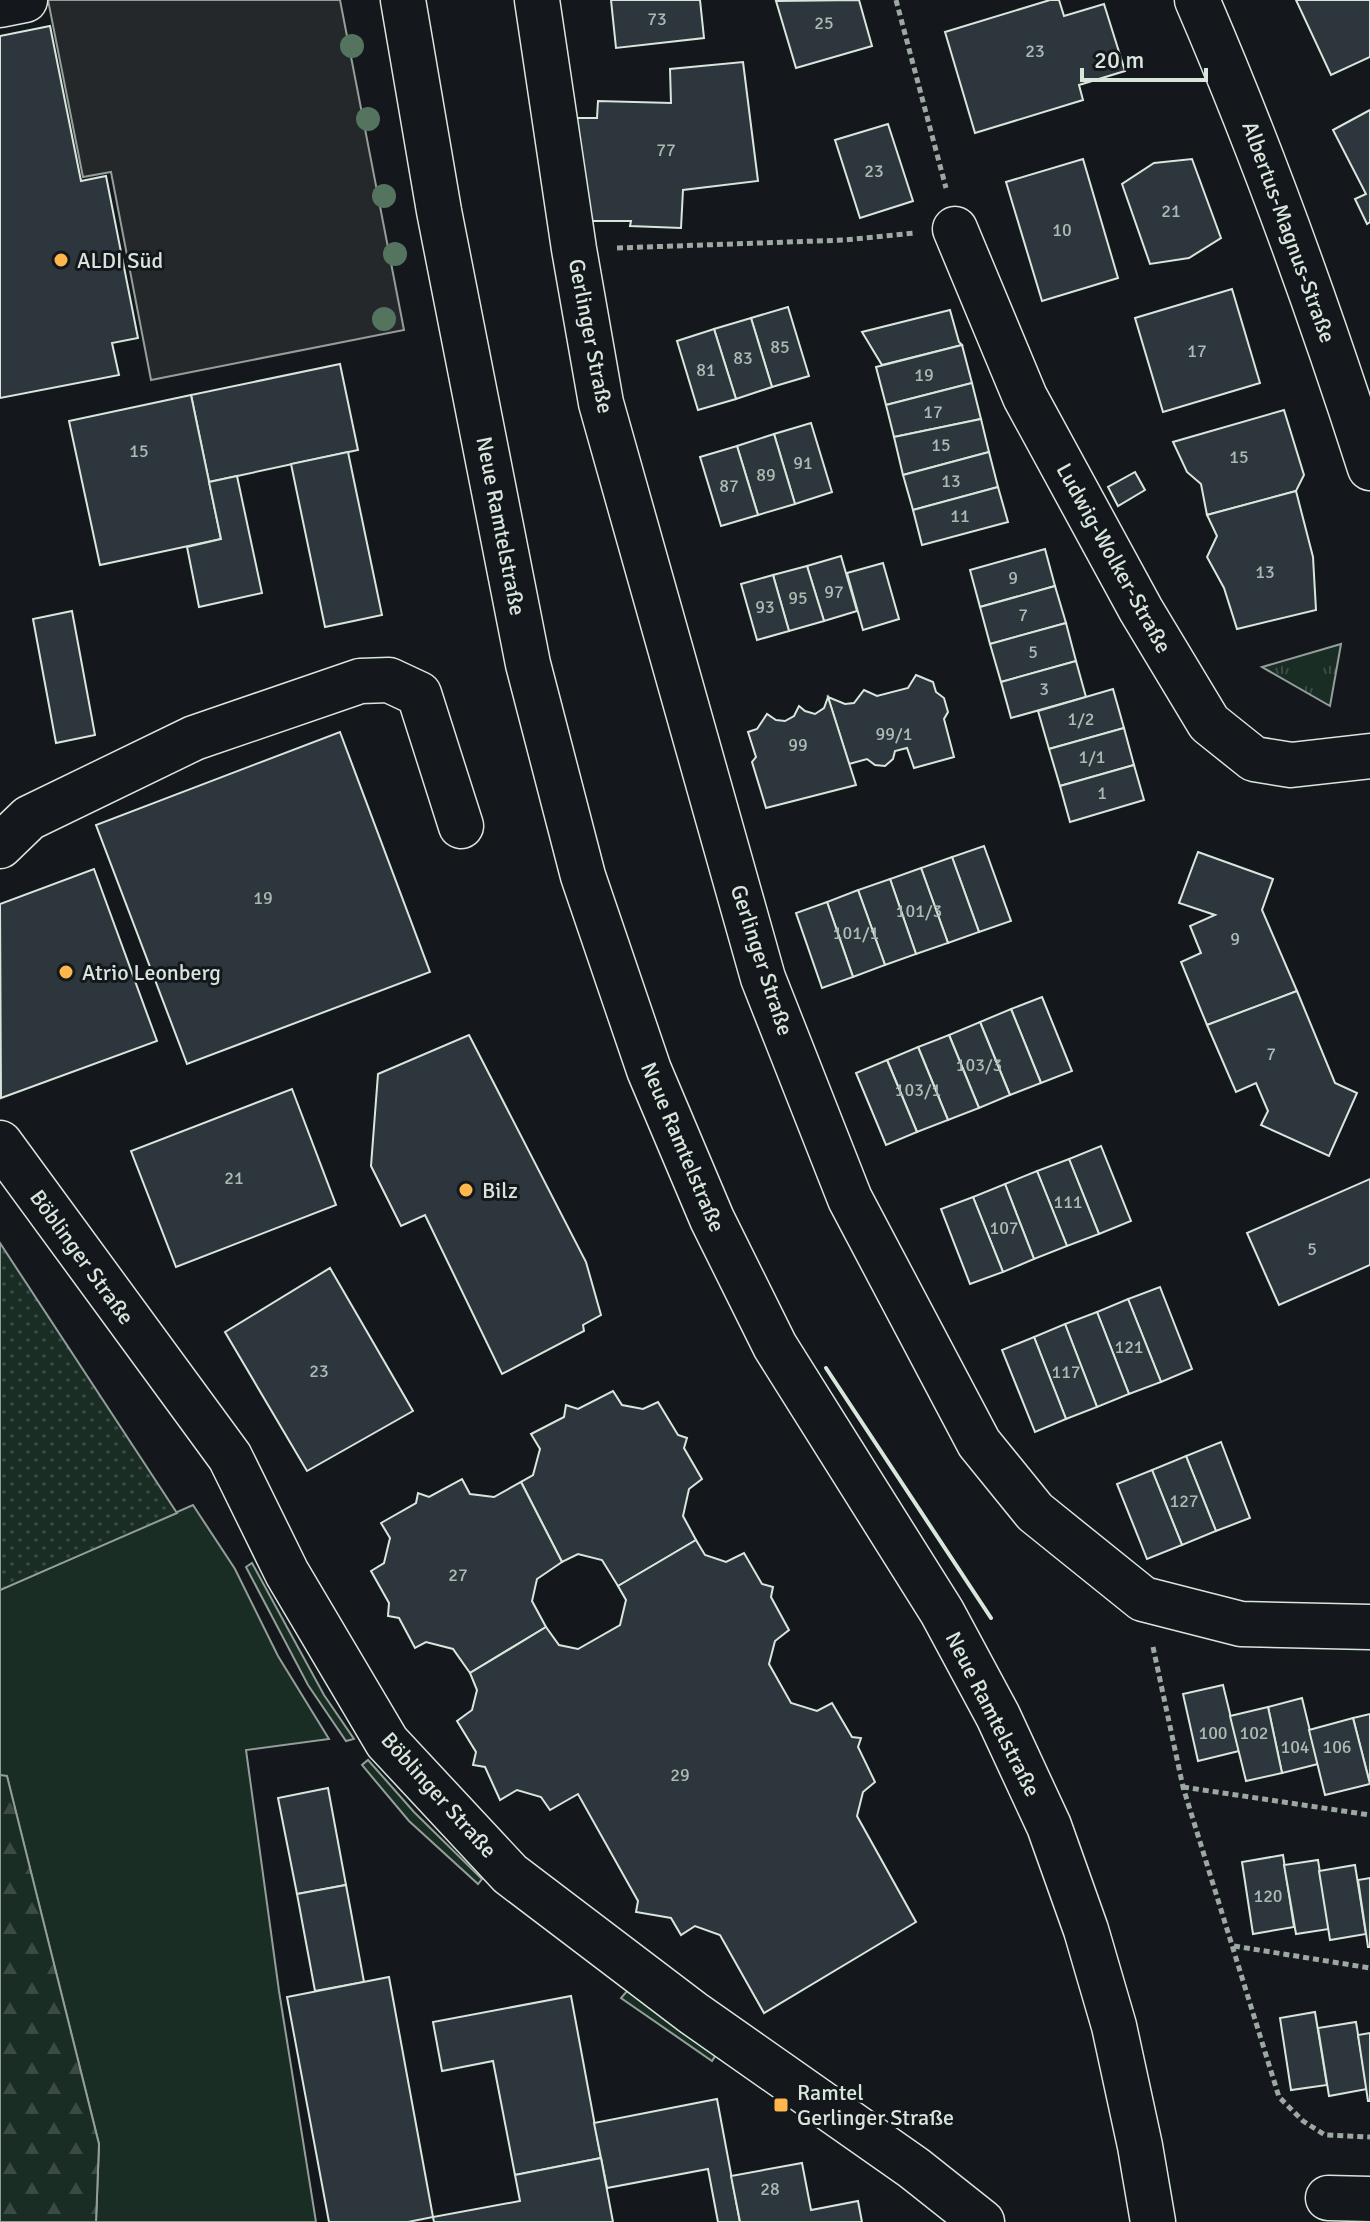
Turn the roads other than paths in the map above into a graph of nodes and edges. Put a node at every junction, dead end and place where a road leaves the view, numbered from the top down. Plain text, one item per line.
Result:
1 (25, 0) edge
2 (403, 0) edge
3 (537, 0) edge
4 (1197, 0) edge
5 (0, 5) edge
6 (955, 229) road end
7 (1370, 468) edge
8 (1370, 756) edge
9 (461, 826) dead end
10 (0, 846) edge
11 (0, 1143) edge
12 (1370, 1627) edge
13 (982, 2222) edge
14 (1153, 2222) edge

1 - 5 street
2 - 14 street, Neue Ramtelstraße
3 - 12 street, Gerlinger Straße
4 - 7 street, Albertus-Magnus-Straße
6 - 8 street, Ludwig-Wolker-Straße
9 - 10 street
11 - 13 street, Böblinger Straße

